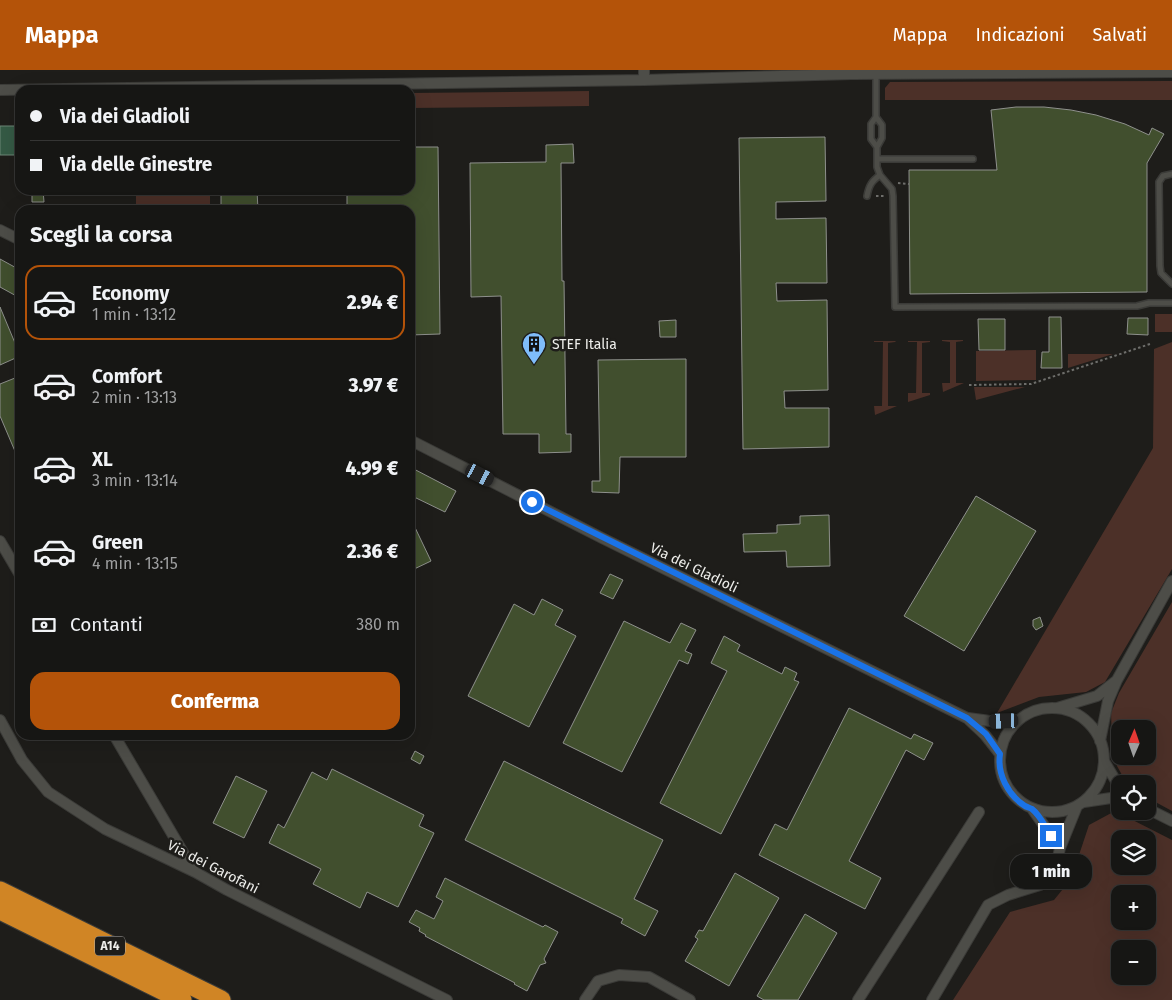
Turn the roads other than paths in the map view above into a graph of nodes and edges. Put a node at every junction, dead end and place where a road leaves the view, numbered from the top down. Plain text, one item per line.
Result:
1 (1172, 72) edge
2 (876, 74) junction
3 (644, 75) edge
4 (215, 85) edge
5 (0, 90) edge
6 (15, 90) edge
7 (876, 117) junction
8 (877, 147) junction
9 (877, 159) junction
10 (973, 159) dead end
11 (1172, 174) edge
12 (880, 175) junction
13 (868, 196) road end
14 (0, 230) edge
15 (15, 238) edge
16 (1172, 284) edge
17 (1172, 303) edge
18 (415, 443) edge
19 (0, 542) edge
20 (15, 567) edge
21 (1172, 581) edge
22 (1116, 680) junction
23 (1056, 708) junction
24 (967, 718) junction
25 (0, 720) edge
26 (1018, 720) junction
27 (117, 740) edge
28 (1100, 742) junction
29 (1000, 754) junction
30 (1104, 760) junction
31 (1113, 775) edge
32 (1111, 798) edge
33 (1080, 804) junction
34 (1034, 810) junction
35 (980, 812) dead end
36 (1156, 812) edge
37 (1172, 821) edge
38 (1060, 848) junction
39 (195, 872) junction
40 (0, 891) edge
41 (0, 910) edge
42 (182, 1000) edge
43 (221, 1000) edge
44 (447, 1000) edge
45 (585, 1000) edge
46 (690, 1000) edge
47 (858, 1000) edge
48 (932, 1000) edge

1 - 2 street
2 - 3 street
2 - 7 lane
3 - 4 street
5 - 6 street
7 - 8 lane
7 - 8 lane
8 - 9 lane
9 - 10 lane
9 - 12 lane
11 - 16 lane
12 - 13 lane
12 - 17 lane
14 - 15 street
18 - 24 street, Via dei Gladioli
19 - 20 street
21 - 22 street
22 - 23 street
22 - 28 street
23 - 26 street, Via dei Gladioli
23 - 28 street, Via dei Gladioli
24 - 26 street, Via dei Gladioli
24 - 29 street, Via dei Gladioli
25 - 39 street, Via dei Garofani
26 - 29 street, Via dei Gladioli
27 - 39 street
28 - 30 street, Via dei Gladioli
29 - 34 street, Via dei Gladioli
30 - 31 street, Via dei Gladioli
30 - 33 street, Via dei Gladioli
32 - 33 street
33 - 34 street
33 - 38 street, Via dei Gladioli
34 - 38 street
35 - 47 street
36 - 37 street
38 - 48 street, Via dei Gladioli
39 - 44 street, Via dei Garofani
40 - 43 highway, A14
41 - 42 highway, A14
45 - 46 street

